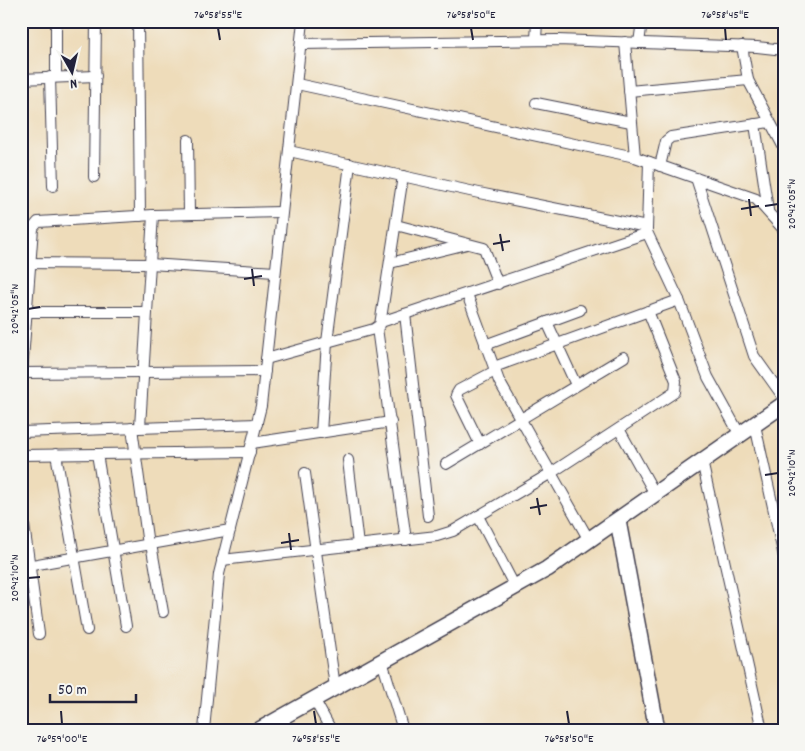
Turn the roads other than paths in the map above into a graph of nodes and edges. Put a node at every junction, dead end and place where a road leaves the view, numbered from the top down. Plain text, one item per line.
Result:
1 (56, 21) edge
2 (96, 21) edge
3 (138, 21) edge
4 (304, 21) edge
5 (538, 21) edge
6 (642, 21) edge
7 (783, 21) edge
8 (536, 40) junction
9 (625, 42) junction
10 (639, 42) junction
11 (301, 44) junction
12 (742, 46) junction
13 (783, 49) edge
14 (96, 76) junction
15 (53, 77) junction
16 (21, 79) edge
17 (748, 80) junction
18 (297, 84) junction
19 (629, 91) junction
20 (536, 103) dead end
21 (631, 122) junction
22 (770, 122) junction
23 (755, 124) junction
24 (188, 140) dead end
25 (784, 148) edge
26 (289, 151) junction
27 (635, 157) junction
28 (649, 162) junction
29 (350, 164) junction
30 (660, 166) junction
31 (403, 176) junction
32 (94, 177) dead end
33 (696, 178) junction
34 (53, 186) dead end
35 (768, 211) junction
36 (281, 212) junction
37 (190, 214) junction
38 (153, 215) junction
39 (140, 216) junction
40 (781, 223) edge
41 (396, 226) junction
42 (21, 228) edge
43 (34, 228) junction
44 (647, 229) junction
45 (470, 243) junction
46 (26, 263) edge
47 (390, 263) junction
48 (150, 264) junction
49 (275, 272) junction
50 (498, 284) junction
51 (25, 294) edge
52 (467, 294) junction
53 (679, 300) junction
54 (580, 310) dead end
55 (27, 312) junction
56 (147, 312) junction
57 (648, 312) junction
58 (405, 314) junction
59 (548, 322) junction
60 (379, 325) junction
61 (24, 327) edge
62 (327, 342) junction
63 (557, 344) junction
64 (486, 345) junction
65 (624, 357) dead end
66 (266, 358) junction
67 (494, 369) junction
68 (264, 371) junction
69 (22, 373) edge
70 (143, 373) junction
71 (576, 385) junction
72 (784, 398) edge
73 (784, 404) edge
74 (521, 420) junction
75 (390, 422) junction
76 (256, 424) junction
77 (755, 424) junction
78 (136, 428) junction
79 (619, 428) junction
80 (21, 432) edge
81 (321, 433) junction
82 (740, 435) junction
83 (480, 444) junction
84 (250, 448) junction
85 (135, 453) junction
86 (56, 454) junction
87 (97, 454) junction
88 (21, 456) edge
89 (348, 460) dead end
90 (702, 461) junction
91 (446, 464) dead end
92 (305, 473) dead end
93 (551, 473) junction
94 (655, 494) junction
95 (21, 503) edge
96 (779, 511) edge
97 (428, 516) dead end
98 (478, 516) junction
99 (618, 521) junction
100 (230, 530) junction
101 (406, 540) junction
102 (589, 540) junction
103 (150, 544) junction
104 (358, 546) junction
105 (113, 550) junction
106 (317, 551) junction
107 (784, 557) edge
108 (74, 558) junction
109 (222, 560) junction
110 (25, 567) edge
111 (516, 586) junction
112 (163, 612) dead end
113 (126, 626) dead end
114 (87, 630) dead end
115 (38, 634) dead end
116 (382, 661) junction
117 (335, 687) junction
118 (314, 699) junction
119 (285, 723) edge
120 (204, 730) edge
121 (259, 730) edge
122 (331, 730) edge
123 (403, 730) edge
124 (657, 730) edge
125 (762, 730) edge

1 - 15 street
2 - 14 street
3 - 39 street
4 - 11 street
5 - 8 street
6 - 10 street
7 - 13 street
8 - 9 street
8 - 11 street
9 - 10 street
9 - 19 street
10 - 12 street
11 - 18 street
12 - 13 street
12 - 17 street
14 - 15 street
14 - 32 street
15 - 16 street
15 - 34 street
17 - 19 street
17 - 22 street
18 - 26 street
18 - 27 street
19 - 21 street
20 - 21 street
21 - 27 street
22 - 23 street
22 - 25 street
23 - 30 street
23 - 35 street
24 - 37 street
26 - 29 street
26 - 36 street
27 - 28 street
28 - 30 street
28 - 44 street
29 - 31 street
29 - 62 street
30 - 33 street
31 - 41 street
31 - 44 street
33 - 35 street
33 - 72 street
35 - 40 street
36 - 37 street
36 - 49 street
37 - 38 street
38 - 39 street
38 - 48 street
39 - 43 street
41 - 45 street
41 - 47 street
42 - 43 street
43 - 46 street
44 - 50 street
44 - 53 street
45 - 47 street
45 - 50 street
46 - 48 street
46 - 51 street
47 - 60 street
48 - 49 street
48 - 56 street
49 - 66 street
50 - 52 street
51 - 55 street
52 - 58 street
52 - 64 street
53 - 57 street
53 - 82 street
54 - 59 street
55 - 56 street
55 - 61 street
56 - 70 street
57 - 63 street
57 - 79 street
58 - 60 street
58 - 97 street
59 - 63 street
59 - 64 street
60 - 62 street
60 - 75 street
61 - 69 street
62 - 66 street
62 - 81 street
63 - 67 street
63 - 71 street
64 - 67 street
65 - 71 street
66 - 68 street
67 - 74 street
67 - 83 street
68 - 70 street
68 - 76 street
69 - 70 street
70 - 78 street
71 - 74 street
73 - 77 main road
74 - 83 street
74 - 93 street
75 - 81 street
75 - 101 street
76 - 78 street
76 - 84 street
77 - 82 main road
77 - 96 street
78 - 80 street
78 - 85 street
79 - 93 street
79 - 94 street
81 - 84 street
82 - 90 main road
83 - 91 street
84 - 85 street
84 - 100 street
85 - 87 street
85 - 103 street
86 - 87 street
86 - 88 street
86 - 108 street
87 - 105 street
89 - 104 street
90 - 94 main road
90 - 125 street
92 - 106 street
93 - 98 street
93 - 102 street
94 - 99 main road
95 - 110 street
96 - 107 street
98 - 101 street
98 - 111 street
99 - 102 main road
99 - 124 main road
100 - 103 street
100 - 109 street
101 - 104 street
102 - 111 main road
103 - 105 street
103 - 112 street
104 - 106 street
105 - 108 street
105 - 113 street
106 - 109 street
106 - 117 street
108 - 110 street
108 - 114 street
109 - 120 street
110 - 115 street
111 - 116 main road
116 - 117 main road
116 - 123 street
117 - 118 main road
118 - 119 main road
118 - 122 street
119 - 121 main road

